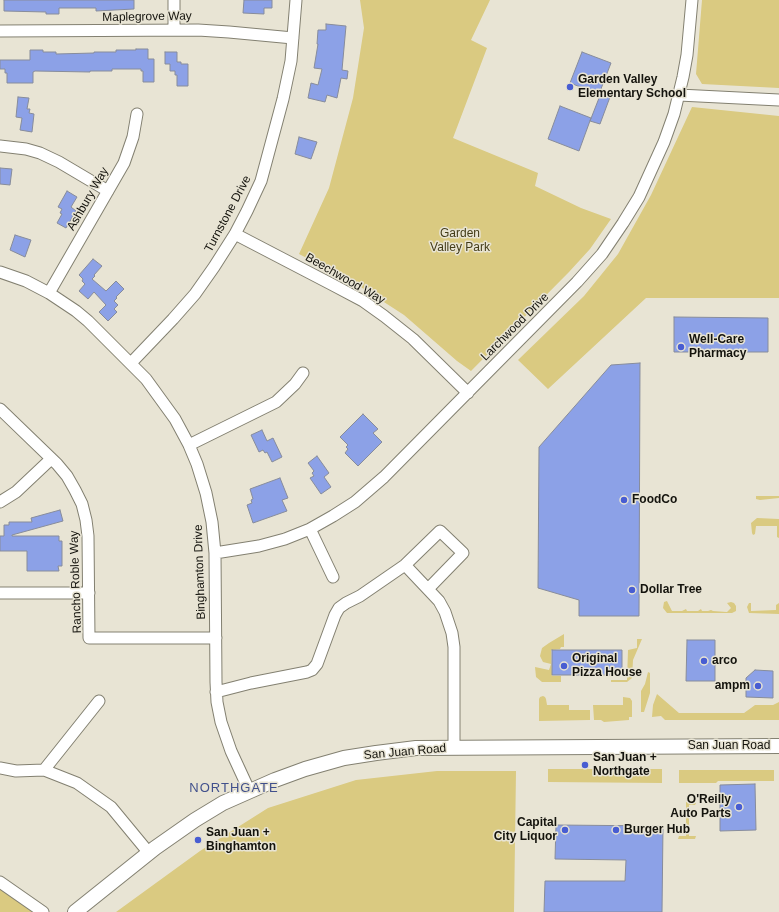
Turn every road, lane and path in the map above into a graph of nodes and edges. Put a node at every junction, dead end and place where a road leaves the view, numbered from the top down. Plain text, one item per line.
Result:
1 (174, 0) edge
2 (296, 0) edge
3 (692, 0) edge
4 (174, 30) junction
5 (0, 31) edge
6 (293, 38) junction
7 (679, 95) junction
8 (779, 100) edge
9 (137, 114) dead end
10 (0, 146) edge
11 (108, 191) junction
12 (235, 234) junction
13 (0, 272) edge
14 (49, 293) junction
15 (131, 363) junction
16 (303, 373) dead end
17 (468, 393) junction
18 (0, 409) edge
19 (189, 445) junction
20 (51, 459) junction
21 (0, 502) edge
22 (310, 529) junction
23 (215, 553) junction
24 (405, 565) junction
25 (334, 577) dead end
26 (428, 589) junction
27 (0, 593) edge
28 (89, 593) junction
29 (216, 638) junction
30 (216, 692) junction
31 (99, 701) dead end
32 (779, 746) edge
33 (454, 747) junction
34 (0, 768) edge
35 (44, 770) junction
36 (249, 790) junction
37 (149, 853) junction
38 (3, 888) edge
39 (43, 912) edge
40 (75, 912) edge

1 - 4 street
2 - 6 street, Turnstone Drive
3 - 7 street, Larchwood Drive
4 - 5 street, Maplegrove Way
4 - 6 street, Maplegrove Way
6 - 12 street, Turnstone Drive
7 - 8 street
7 - 17 street, Larchwood Drive
9 - 11 street, Ashbury Way
10 - 11 street
11 - 14 street, Ashbury Way
12 - 15 street, Turnstone Drive
12 - 17 street, Beechwood Way
13 - 14 street, Binghamton Drive
14 - 15 street, Binghamton Drive
15 - 19 street, Binghamton Drive
16 - 19 street
17 - 22 street, Larchwood Drive
18 - 20 street, Rancho Roble Way
19 - 23 street, Binghamton Drive
20 - 21 street
20 - 28 street, Rancho Roble Way
22 - 23 street, Larchwood Drive
22 - 25 street
23 - 29 street, Binghamton Drive
24 - 26 street
24 - 26 street
24 - 30 street
26 - 33 street
27 - 28 street
28 - 29 street, Rancho Roble Way
29 - 30 street, Binghamton Drive
30 - 36 street, Binghamton Drive
31 - 35 street
32 - 33 main road, San Juan Road
33 - 36 main road, San Juan Road
34 - 35 street
35 - 37 street
36 - 37 main road, San Juan Road
37 - 40 main road, San Juan Road
38 - 39 street

